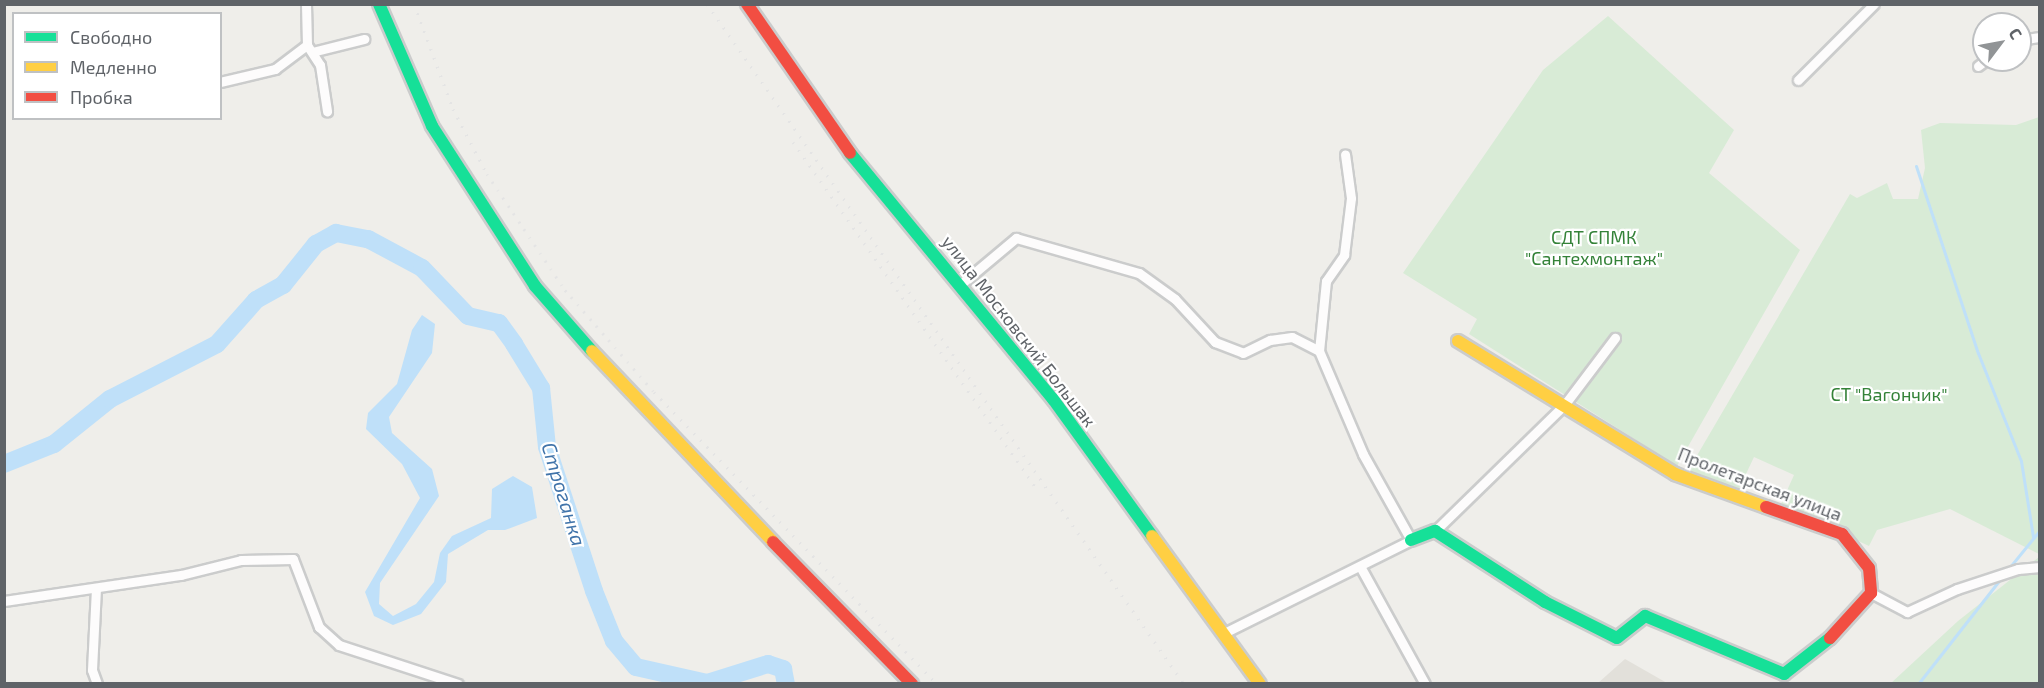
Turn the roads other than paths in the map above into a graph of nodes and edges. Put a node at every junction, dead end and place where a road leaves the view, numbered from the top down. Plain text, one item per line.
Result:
1 (306, 4) edge
2 (380, 4) edge
3 (747, 4) edge
4 (1874, 4) edge
5 (364, 39) dead end
6 (310, 49) junction
7 (1798, 80) dead end
8 (222, 82) edge
9 (327, 111) dead end
10 (1345, 154) dead end
11 (961, 284) junction
12 (1615, 338) dead end
13 (1458, 341) dead end
14 (1319, 351) junction
15 (1565, 404) junction
16 (1435, 531) junction
17 (1411, 540) junction
18 (1361, 568) junction
19 (2038, 569) edge
20 (96, 588) junction
21 (1871, 593) junction
22 (4, 601) edge
23 (1224, 633) junction
24 (97, 684) edge
25 (458, 684) edge
26 (912, 684) edge
27 (1260, 684) edge
28 (1425, 684) edge

1 - 6 street
2 - 26 street
3 - 11 street, улица Московский Большак
4 - 7 street
5 - 6 street
6 - 8 street
6 - 9 street
10 - 14 street
11 - 14 street
11 - 23 street, улица Московский Большак
12 - 15 street
13 - 15 street, Пролетарская улица
14 - 17 street
15 - 16 street
15 - 21 street, Пролетарская улица
16 - 17 street
16 - 21 street
17 - 18 street
18 - 23 street
18 - 28 street
19 - 21 street
20 - 22 street
20 - 24 street
20 - 25 street
23 - 27 street, улица Московский Большак

